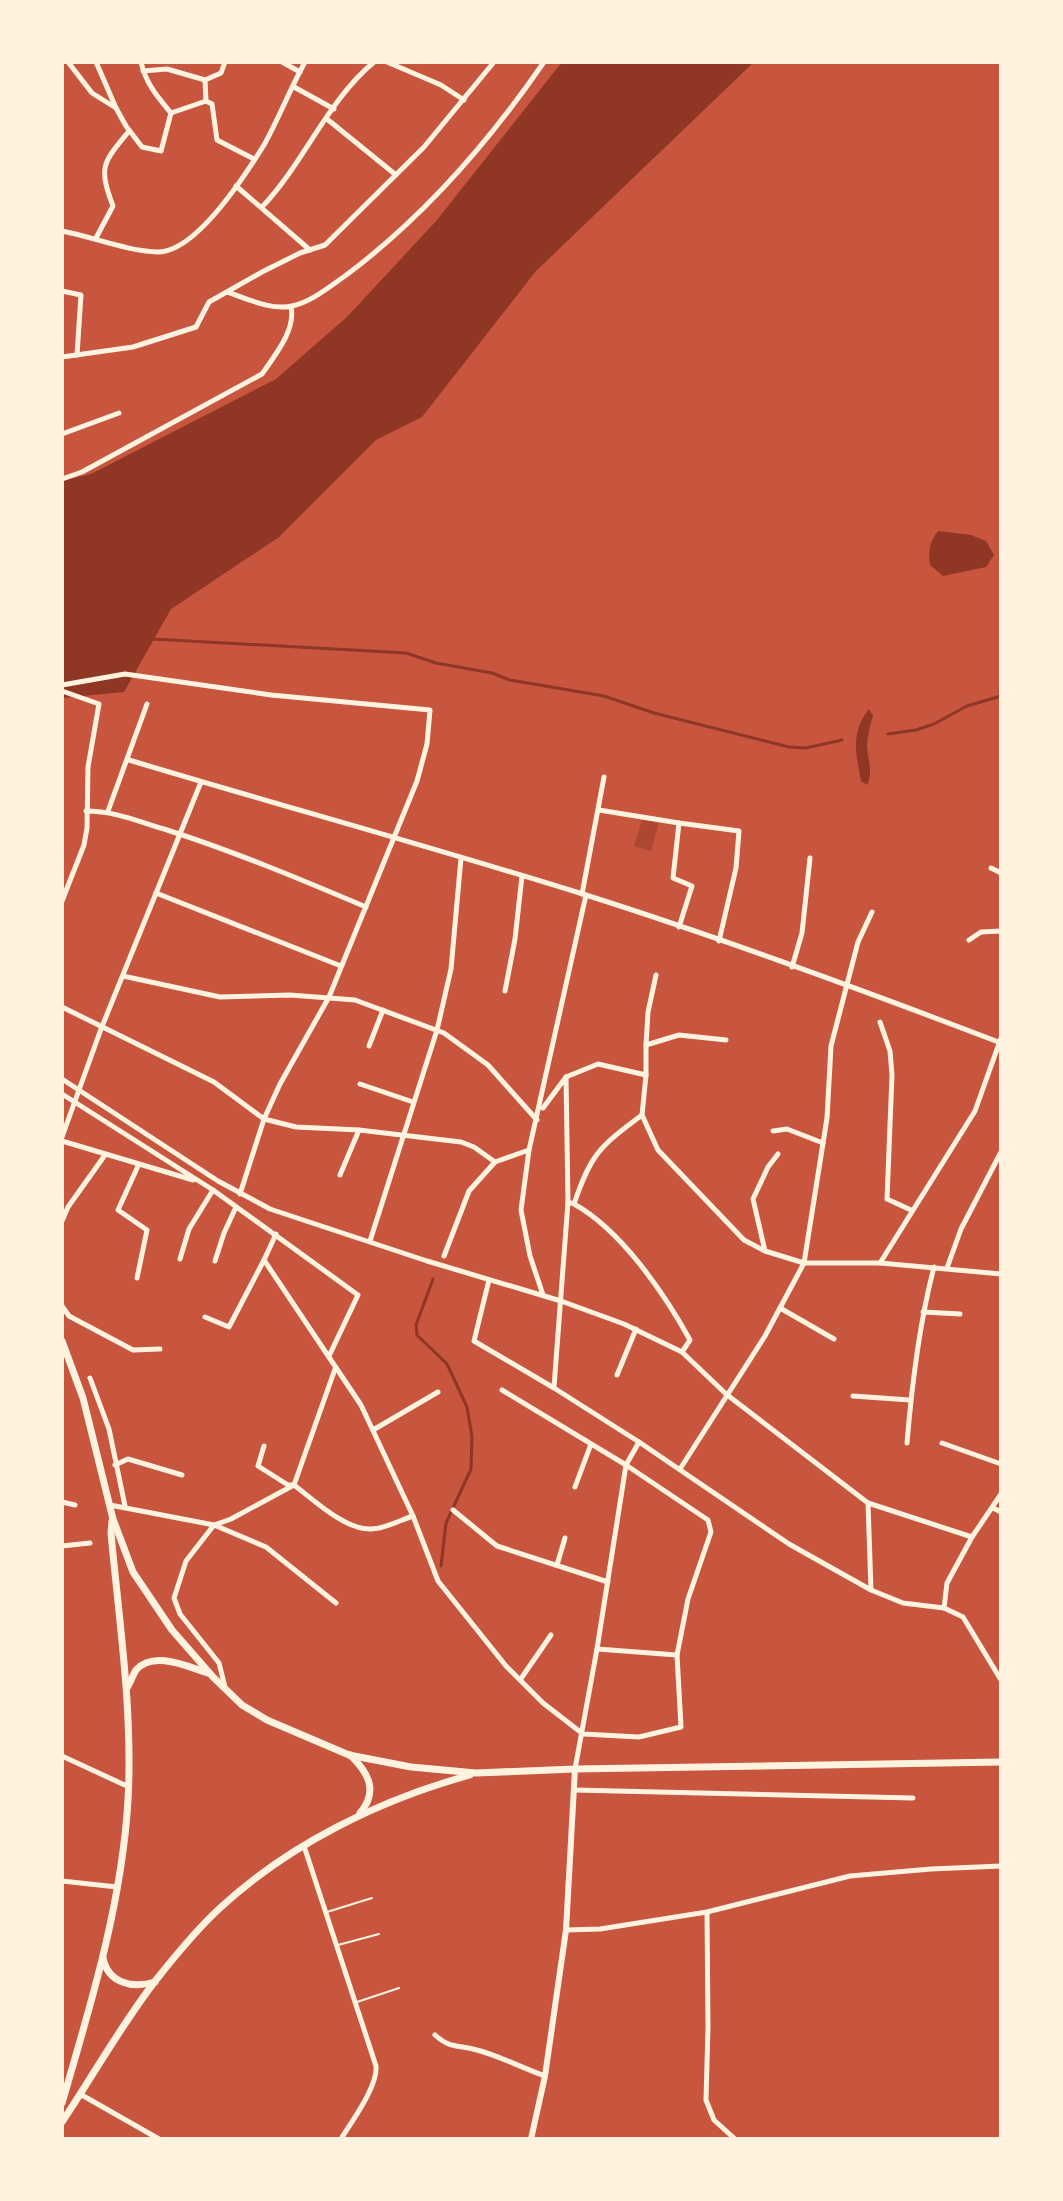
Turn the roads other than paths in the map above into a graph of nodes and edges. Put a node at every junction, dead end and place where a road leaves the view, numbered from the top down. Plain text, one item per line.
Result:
1 (68, 62) edge
2 (96, 62) edge
3 (141, 62) edge
4 (225, 62) edge
5 (282, 62) edge
6 (305, 62) edge
7 (374, 62) edge
8 (387, 62) edge
9 (494, 62) edge
10 (544, 62) edge
11 (143, 71) junction
12 (300, 72) junction
13 (205, 80) junction
14 (294, 87) junction
15 (464, 100) junction
16 (206, 101) junction
17 (116, 108) junction
18 (334, 109) junction
19 (171, 113) junction
20 (327, 119) junction
21 (129, 131) junction
22 (254, 159) junction
23 (396, 175) junction
24 (236, 186) junction
25 (262, 207) junction
26 (62, 231) edge
27 (96, 238) junction
28 (310, 250) junction
29 (62, 291) edge
30 (227, 292) junction
31 (291, 307) junction
32 (77, 355) junction
33 (62, 357) edge
34 (119, 413) dead end
35 (62, 434) edge
36 (62, 479) edge
37 (62, 685) edge
38 (62, 691) edge
39 (147, 704) dead end
40 (129, 760) junction
41 (604, 777) dead end
42 (201, 782) junction
43 (599, 810) junction
44 (86, 811) junction
45 (108, 811) junction
46 (679, 823) junction
47 (179, 834) junction
48 (394, 836) junction
49 (461, 858) junction
50 (810, 858) dead end
51 (991, 868) dead end
52 (1001, 873) edge
53 (522, 876) junction
54 (156, 893) junction
55 (584, 895) junction
56 (62, 901) edge
57 (366, 907) junction
58 (872, 912) dead end
59 (679, 927) junction
60 (1001, 931) edge
61 (969, 940) dead end
62 (719, 941) junction
63 (341, 966) junction
64 (792, 967) junction
65 (656, 975) dead end
66 (123, 976) junction
67 (846, 985) junction
68 (505, 991) dead end
69 (329, 997) junction
70 (62, 1007) edge
71 (383, 1010) junction
72 (880, 1022) dead end
73 (101, 1029) junction
74 (437, 1030) junction
75 (726, 1040) dead end
76 (1000, 1041) edge
77 (646, 1045) junction
78 (369, 1046) dead end
79 (646, 1075) junction
80 (566, 1077) junction
81 (62, 1079) edge
82 (360, 1084) dead end
83 (79, 1089) junction
84 (62, 1094) edge
85 (74, 1102) junction
86 (413, 1102) junction
87 (540, 1112) junction
88 (642, 1115) junction
89 (264, 1119) junction
90 (537, 1120) junction
91 (359, 1130) junction
92 (773, 1131) dead end
93 (404, 1136) junction
94 (62, 1139) edge
95 (823, 1143) junction
96 (529, 1150) junction
97 (1001, 1152) edge
98 (778, 1154) dead end
99 (105, 1155) junction
100 (495, 1162) junction
101 (138, 1166) junction
102 (340, 1175) dead end
103 (198, 1181) junction
104 (213, 1190) junction
105 (240, 1194) junction
106 (571, 1203) junction
107 (236, 1207) junction
108 (911, 1210) junction
109 (62, 1221) edge
110 (276, 1234) junction
111 (370, 1241) junction
112 (765, 1251) junction
113 (444, 1256) dead end
114 (180, 1259) dead end
115 (264, 1260) junction
116 (215, 1261) dead end
117 (804, 1263) junction
118 (880, 1263) junction
119 (934, 1267) junction
120 (947, 1268) junction
121 (1001, 1274) edge
122 (137, 1278) dead end
123 (489, 1280) junction
124 (543, 1296) junction
125 (561, 1301) junction
126 (62, 1306) edge
127 (780, 1308) junction
128 (923, 1312) junction
129 (960, 1314) dead end
130 (205, 1317) dead end
131 (636, 1329) junction
132 (834, 1339) dead end
133 (62, 1341) edge
134 (160, 1349) dead end
135 (682, 1352) junction
136 (329, 1356) junction
137 (336, 1368) junction
138 (617, 1375) dead end
139 (90, 1378) dead end
140 (554, 1388) junction
141 (502, 1390) dead end
142 (438, 1392) dead end
143 (726, 1394) junction
144 (853, 1396) dead end
145 (910, 1400) junction
146 (373, 1430) junction
147 (639, 1442) junction
148 (907, 1443) dead end
149 (942, 1443) dead end
150 (591, 1444) junction
151 (264, 1446) dead end
152 (1001, 1464) edge
153 (115, 1465) junction
154 (626, 1465) junction
155 (680, 1469) junction
156 (182, 1475) dead end
157 (294, 1485) junction
158 (575, 1487) dead end
159 (1001, 1494) edge
160 (62, 1502) edge
161 (868, 1503) junction
162 (75, 1505) dead end
163 (110, 1505) junction
164 (125, 1506) junction
165 (993, 1508) junction
166 (453, 1510) dead end
167 (1001, 1512) edge
168 (413, 1516) junction
169 (113, 1519) junction
170 (214, 1525) junction
171 (972, 1537) junction
172 (565, 1538) dead end
173 (90, 1543) dead end
174 (62, 1546) edge
175 (557, 1565) junction
176 (608, 1582) junction
177 (871, 1590) junction
178 (336, 1603) dead end
179 (944, 1608) junction
180 (551, 1635) dead end
181 (597, 1649) junction
182 (677, 1655) junction
183 (210, 1673) junction
184 (520, 1680) junction
185 (1001, 1680) edge
186 (127, 1690) junction
187 (226, 1691) junction
188 (583, 1734) junction
189 (349, 1755) junction
190 (62, 1756) edge
191 (1001, 1762) edge
192 (575, 1769) junction
193 (476, 1773) junction
194 (129, 1787) junction
195 (574, 1790) junction
196 (913, 1798) dead end
197 (355, 1817) junction
198 (304, 1846) junction
199 (1001, 1866) edge
200 (62, 1881) edge
201 (117, 1887) junction
202 (372, 1898) dead end
203 (326, 1912) junction
204 (707, 1912) junction
205 (566, 1930) junction
206 (379, 1934) dead end
207 (337, 1945) junction
208 (103, 1956) junction
209 (155, 1982) junction
210 (399, 1988) dead end
211 (356, 2002) junction
212 (435, 2035) dead end
213 (545, 2076) junction
214 (80, 2094) junction
215 (62, 2103) edge
216 (62, 2122) edge
217 (159, 2139) edge
218 (341, 2139) edge
219 (531, 2139) edge
220 (735, 2139) edge

1 - 17 street
2 - 17 street
3 - 11 street
4 - 13 street
5 - 12 street
6 - 12 street
7 - 18 street
8 - 15 street
9 - 15 street
10 - 31 street
11 - 13 street
11 - 19 street
12 - 14 street
13 - 16 street
14 - 18 street
14 - 22 street
15 - 23 street
16 - 19 street
16 - 22 street
17 - 21 street
18 - 20 street
19 - 21 street
20 - 23 street
20 - 25 street
21 - 27 street
22 - 24 street
23 - 28 street
24 - 25 street
24 - 27 street
25 - 28 street
26 - 27 street
28 - 30 street
29 - 32 street
30 - 31 street
30 - 32 street
31 - 36 street
32 - 33 street
34 - 35 street
37 - 48 street
38 - 44 street
39 - 40 street
40 - 42 street
40 - 45 street
41 - 43 street
42 - 47 street
42 - 48 street
43 - 46 street
43 - 55 street
44 - 45 street
44 - 56 street
45 - 47 street
46 - 59 street
46 - 62 street
47 - 54 street
47 - 57 street
48 - 49 street
48 - 57 street
49 - 53 street
49 - 74 street
50 - 64 street
51 - 52 street
53 - 55 street
53 - 68 street
54 - 63 street
54 - 66 street
55 - 59 street
55 - 87 street
57 - 63 street
58 - 67 street
59 - 62 street
60 - 61 street
62 - 64 street
63 - 69 street
64 - 67 street
65 - 77 street
66 - 69 street
66 - 73 street
67 - 76 street
67 - 95 street
69 - 71 street
69 - 89 street
70 - 73 street
71 - 74 street
71 - 78 street
72 - 108 street
73 - 83 street
73 - 89 street
74 - 86 street
74 - 90 street
75 - 77 street
76 - 108 street
77 - 79 street
79 - 80 street
79 - 88 street
80 - 87 street
80 - 106 street
81 - 83 street
82 - 86 street
83 - 85 street
83 - 105 street
84 - 85 street
85 - 94 street
85 - 103 street
86 - 93 street
87 - 90 street
88 - 106 street
88 - 112 street
89 - 91 street
89 - 105 street
90 - 96 street
91 - 93 street
91 - 102 street
92 - 95 street
93 - 100 street
93 - 111 street
94 - 99 street
95 - 117 street
96 - 100 street
96 - 124 street
97 - 120 street
98 - 112 street
99 - 101 street
99 - 109 street
100 - 113 street
101 - 103 street
101 - 122 street
103 - 104 street
104 - 107 street
104 - 114 street
105 - 111 street
106 - 125 street
106 - 135 street
107 - 110 street
107 - 116 street
108 - 118 street
110 - 115 street
110 - 136 street
111 - 123 street
112 - 117 street
115 - 130 street
115 - 136 street
117 - 118 street
117 - 127 street
118 - 119 street
119 - 120 street
119 - 128 street
120 - 121 street
123 - 124 street
123 - 140 street
124 - 125 street
125 - 131 street
125 - 140 street
126 - 134 street
127 - 132 street
127 - 143 street
128 - 129 street
128 - 145 street
131 - 135 street
131 - 138 street
133 - 163 main road
135 - 143 street
136 - 137 street
137 - 146 street
137 - 157 street
139 - 153 street
140 - 147 street
141 - 150 street
142 - 146 street
143 - 155 street
143 - 161 street
144 - 145 street
145 - 148 street
146 - 168 street
147 - 154 street
147 - 155 street
149 - 152 street
150 - 154 street
150 - 158 street
151 - 157 street
153 - 156 street
153 - 164 street
154 - 176 street
154 - 182 street
155 - 177 street
157 - 168 street
157 - 170 street
159 - 165 street
160 - 162 street
161 - 171 street
161 - 177 street
163 - 164 street
163 - 169 main road
164 - 170 street
165 - 167 street
165 - 171 street
166 - 175 street
168 - 184 street
169 - 183 main road
169 - 186 main road
170 - 178 street
170 - 187 street
171 - 179 street
172 - 175 street
173 - 174 street
175 - 176 street
176 - 181 street
177 - 179 street
179 - 185 street
180 - 184 street
181 - 182 street
181 - 188 street
182 - 188 street
183 - 186 main road
183 - 187 main road
184 - 188 street
186 - 194 main road
187 - 189 main road
188 - 192 street
189 - 193 main road
189 - 197 main road
190 - 194 street
191 - 192 main road
192 - 193 main road
192 - 195 street
193 - 197 main road
194 - 201 main road
195 - 196 street
195 - 205 street
197 - 198 main road
198 - 203 street
198 - 209 main road
199 - 204 street
200 - 201 street
201 - 208 main road
202 - 203 lane
203 - 207 street
204 - 205 street
204 - 220 street
205 - 213 street
206 - 207 lane
207 - 211 street
208 - 209 main road
208 - 215 main road
209 - 214 main road
210 - 211 lane
211 - 218 street
212 - 213 street
213 - 219 street
214 - 216 main road
214 - 217 street

